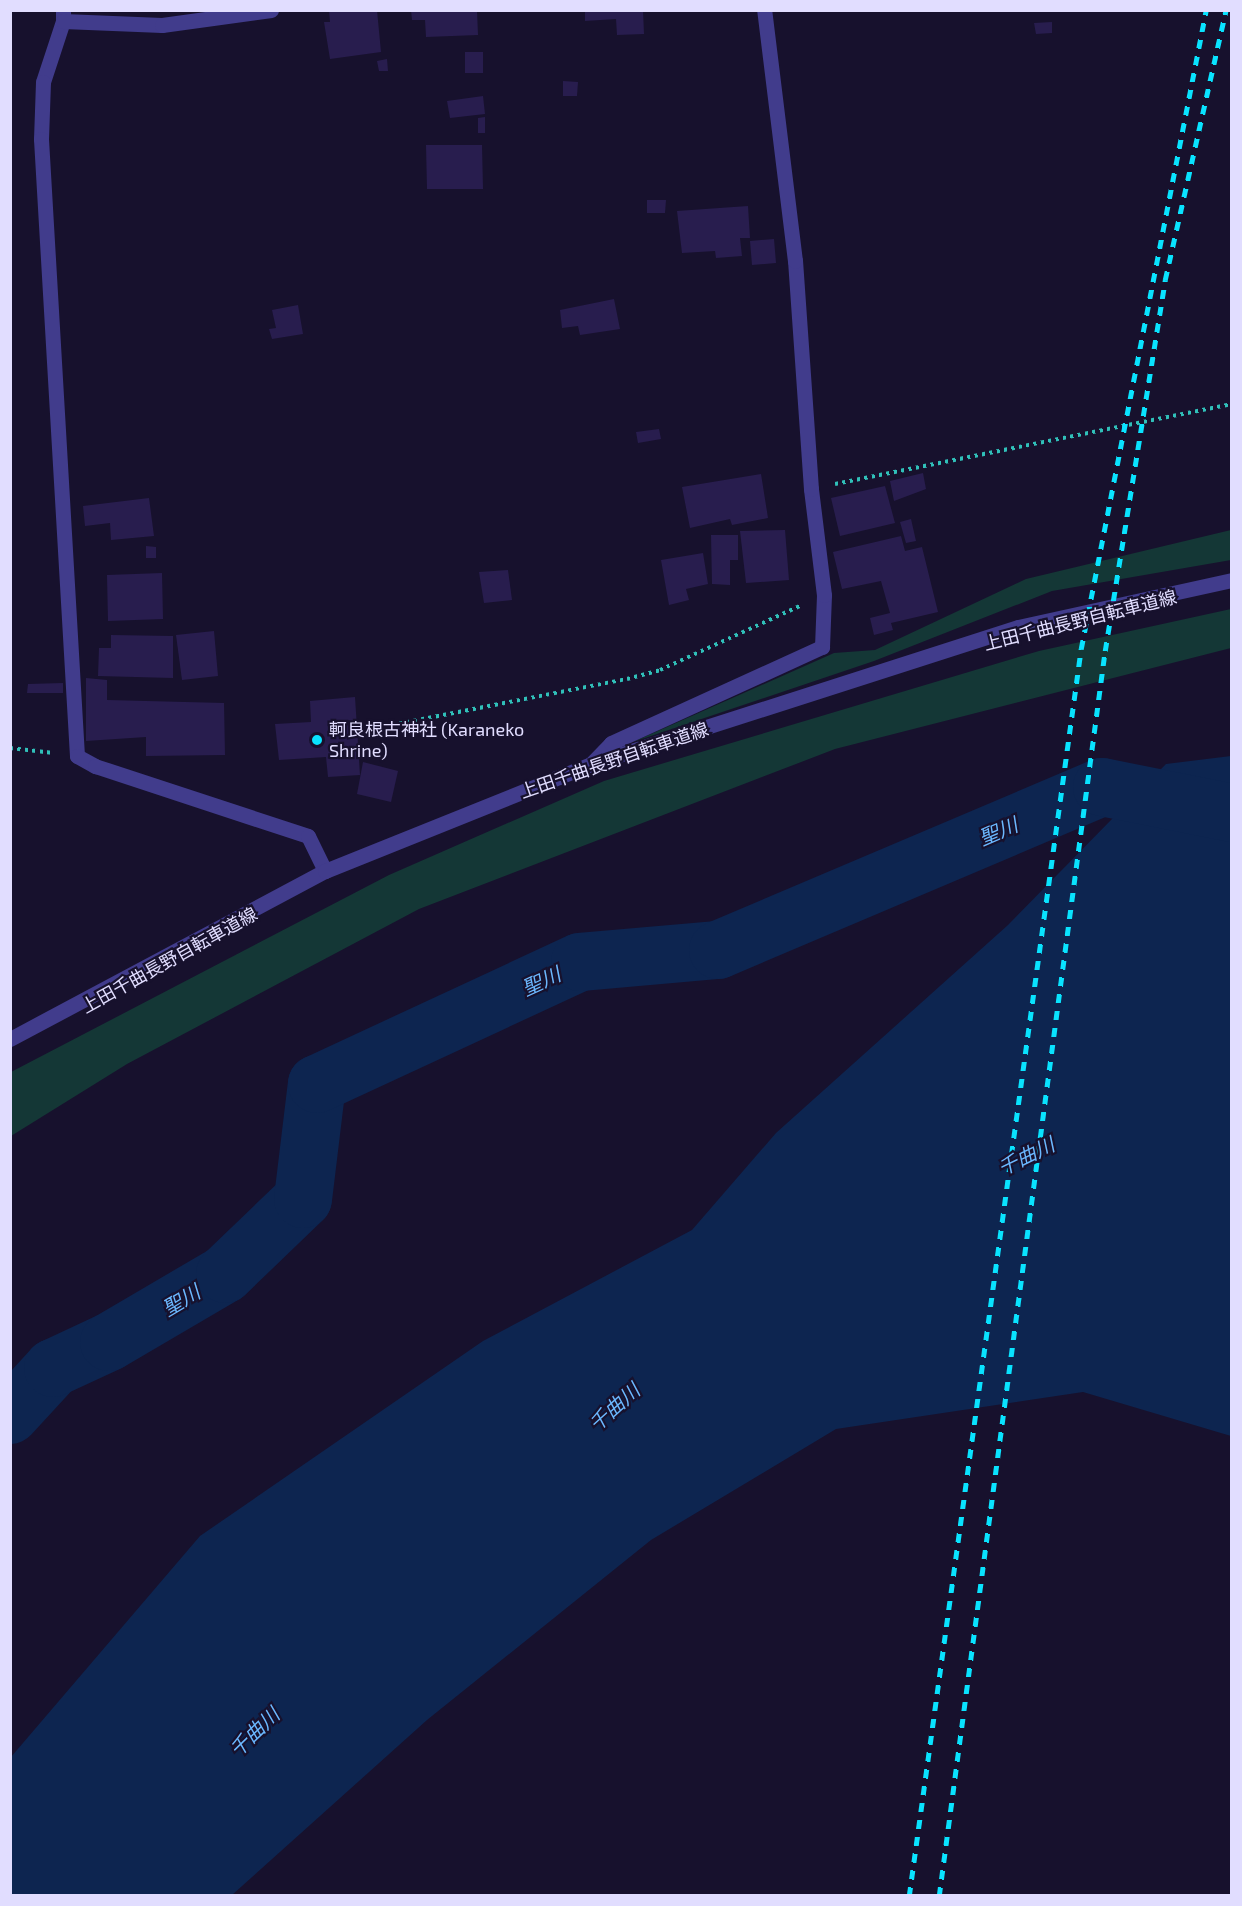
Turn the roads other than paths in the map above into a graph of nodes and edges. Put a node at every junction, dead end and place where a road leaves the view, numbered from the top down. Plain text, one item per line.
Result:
1 (271, 10) edge
2 (764, 10) edge
3 (63, 16) edge
4 (1232, 580) edge
5 (591, 764) junction
6 (325, 871) junction
7 (10, 1039) edge

1 - 3 street
2 - 5 street
3 - 6 street
4 - 5 street
5 - 6 street
6 - 7 street

